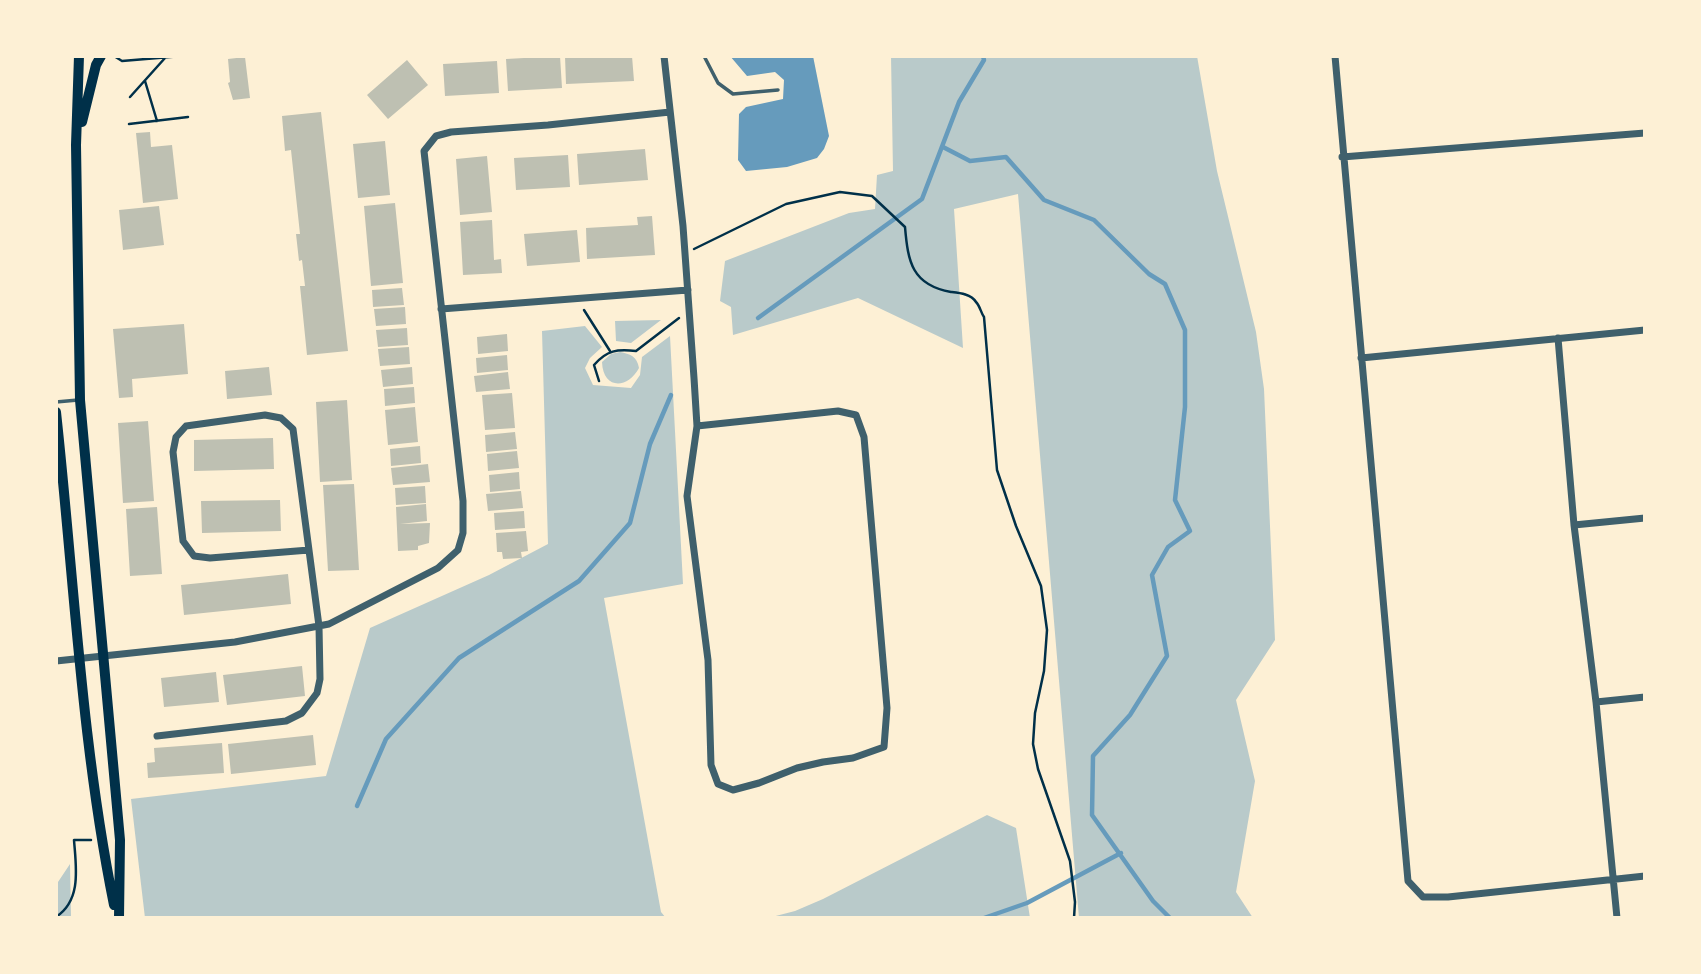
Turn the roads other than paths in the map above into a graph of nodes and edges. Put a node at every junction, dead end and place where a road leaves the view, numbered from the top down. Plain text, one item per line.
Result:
1 (79, 56) edge
2 (101, 56) edge
3 (664, 56) edge
4 (704, 56) edge
5 (1335, 56) edge
6 (778, 90) dead end
7 (670, 111) junction
8 (1645, 133) edge
9 (76, 145) junction
10 (1342, 157) junction
11 (688, 290) junction
12 (441, 309) junction
13 (1645, 330) edge
14 (1558, 338) junction
15 (1361, 358) junction
16 (80, 400) junction
17 (56, 402) edge
18 (56, 412) edge
19 (697, 426) junction
20 (1645, 518) edge
21 (1574, 525) junction
22 (309, 550) junction
23 (319, 626) junction
24 (103, 656) junction
25 (78, 659) junction
26 (56, 661) edge
27 (1645, 697) edge
28 (1596, 702) junction
29 (157, 736) dead end
30 (1645, 876) edge
31 (1612, 879) junction
32 (118, 918) edge
33 (1616, 918) edge

1 - 9 main road
2 - 9 main road
3 - 7 street
4 - 6 lane
5 - 10 street
7 - 11 street
7 - 12 street
8 - 10 street
9 - 16 main road
10 - 15 street
11 - 12 street
11 - 19 street
12 - 23 street
13 - 14 street
14 - 15 street
14 - 21 street
15 - 31 street
16 - 17 lane
16 - 24 main road
18 - 25 main road
19 - 19 street
20 - 21 street
21 - 28 street
22 - 22 street
22 - 23 street
23 - 24 street
23 - 29 street
24 - 25 street
24 - 32 main road
25 - 26 street
25 - 32 main road
27 - 28 street
28 - 31 street
30 - 31 street
31 - 33 street

